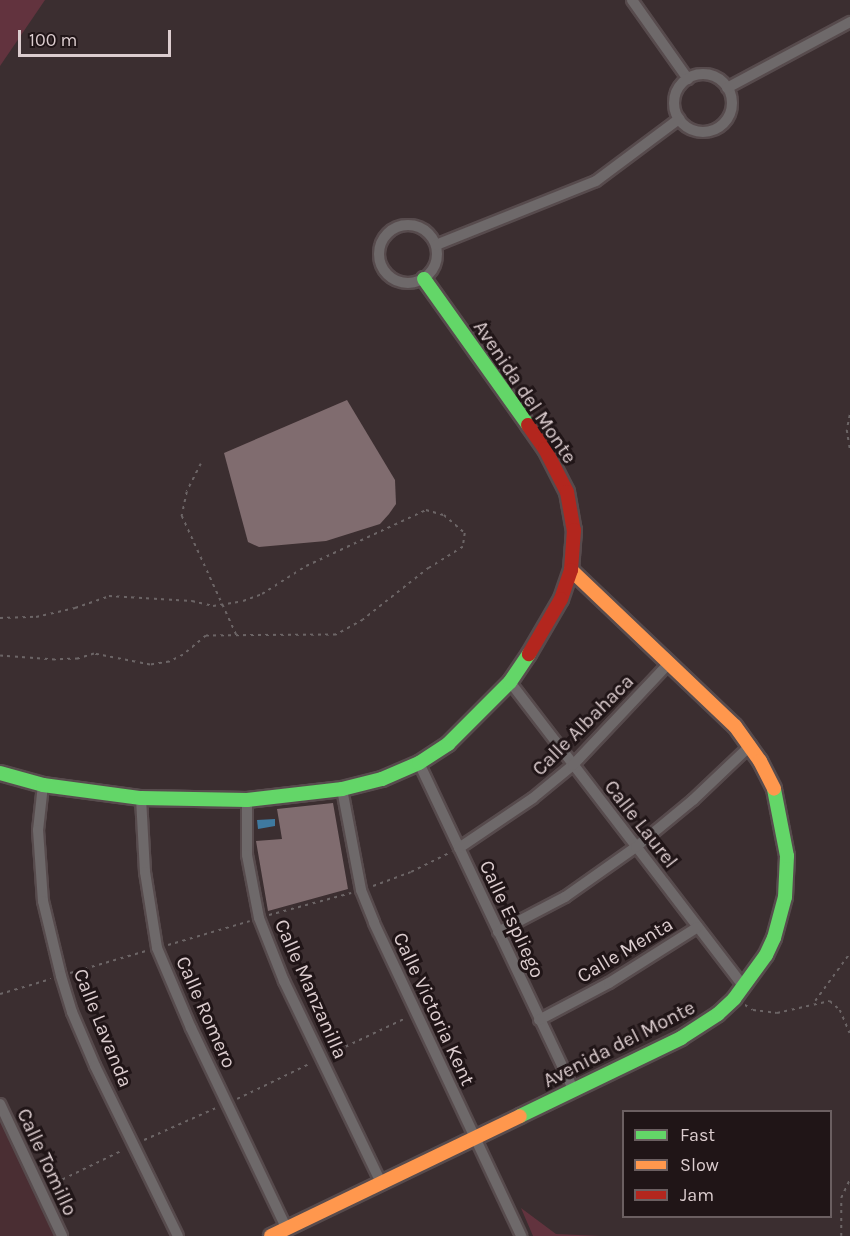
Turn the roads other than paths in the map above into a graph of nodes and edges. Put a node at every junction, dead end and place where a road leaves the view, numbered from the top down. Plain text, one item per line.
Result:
1 (632, 0) edge
2 (850, 22) edge
3 (688, 79) junction
4 (728, 88) junction
5 (679, 119) junction
6 (436, 245) junction
7 (424, 279) junction
8 (571, 570) junction
9 (669, 663) junction
10 (510, 682) junction
11 (751, 745) junction
12 (419, 763) junction
13 (573, 765) junction
14 (0, 773) edge
15 (43, 785) junction
16 (342, 789) junction
17 (141, 798) junction
18 (247, 800) junction
19 (636, 847) junction
20 (459, 848) junction
21 (698, 927) junction
22 (498, 932) junction
23 (744, 987) junction
24 (539, 1020) junction
25 (574, 1091) junction
26 (0, 1104) edge
27 (474, 1137) junction
28 (381, 1183) junction
29 (287, 1229) junction
30 (62, 1236) edge
31 (178, 1236) edge
32 (271, 1236) edge
33 (521, 1236) edge

1 - 3 street
2 - 4 street
3 - 4 street
3 - 5 street
4 - 5 street
5 - 6 street
6 - 7 street
6 - 7 street
7 - 8 street, Avenida del Monte
8 - 9 street, Avenida del Monte
8 - 10 street, Avenida del Monte
9 - 11 street, Avenida del Monte
9 - 13 street, Calle Albahaca
10 - 12 street, Avenida del Monte
10 - 13 street, Calle Laurel
11 - 19 street
11 - 23 street, Avenida del Monte
12 - 16 street, Avenida del Monte
12 - 20 street, Calle Espliego
13 - 19 street, Calle Laurel
13 - 20 street, Calle Albahaca
14 - 15 street, Avenida del Monte
15 - 17 street, Avenida del Monte
15 - 31 street, Calle Lavanda
16 - 18 street, Avenida del Monte
16 - 27 street, Calle Victoria Kent
17 - 18 street, Avenida del Monte
17 - 29 street, Calle Romero
18 - 28 street, Calle Manzanilla
19 - 21 street, Calle Laurel
19 - 22 street
20 - 22 street, Calle Espliego
21 - 23 street, Calle Laurel
21 - 24 street, Calle Menta
22 - 24 street, Calle Espliego
23 - 25 street, Avenida del Monte
24 - 25 street, Calle Espliego
25 - 27 street, Avenida del Monte
26 - 30 street, Calle Tomillo
27 - 28 street, Avenida del Monte
27 - 33 street, Calle Victoria Kent
28 - 29 street, Avenida del Monte
29 - 32 street, Avenida del Monte

